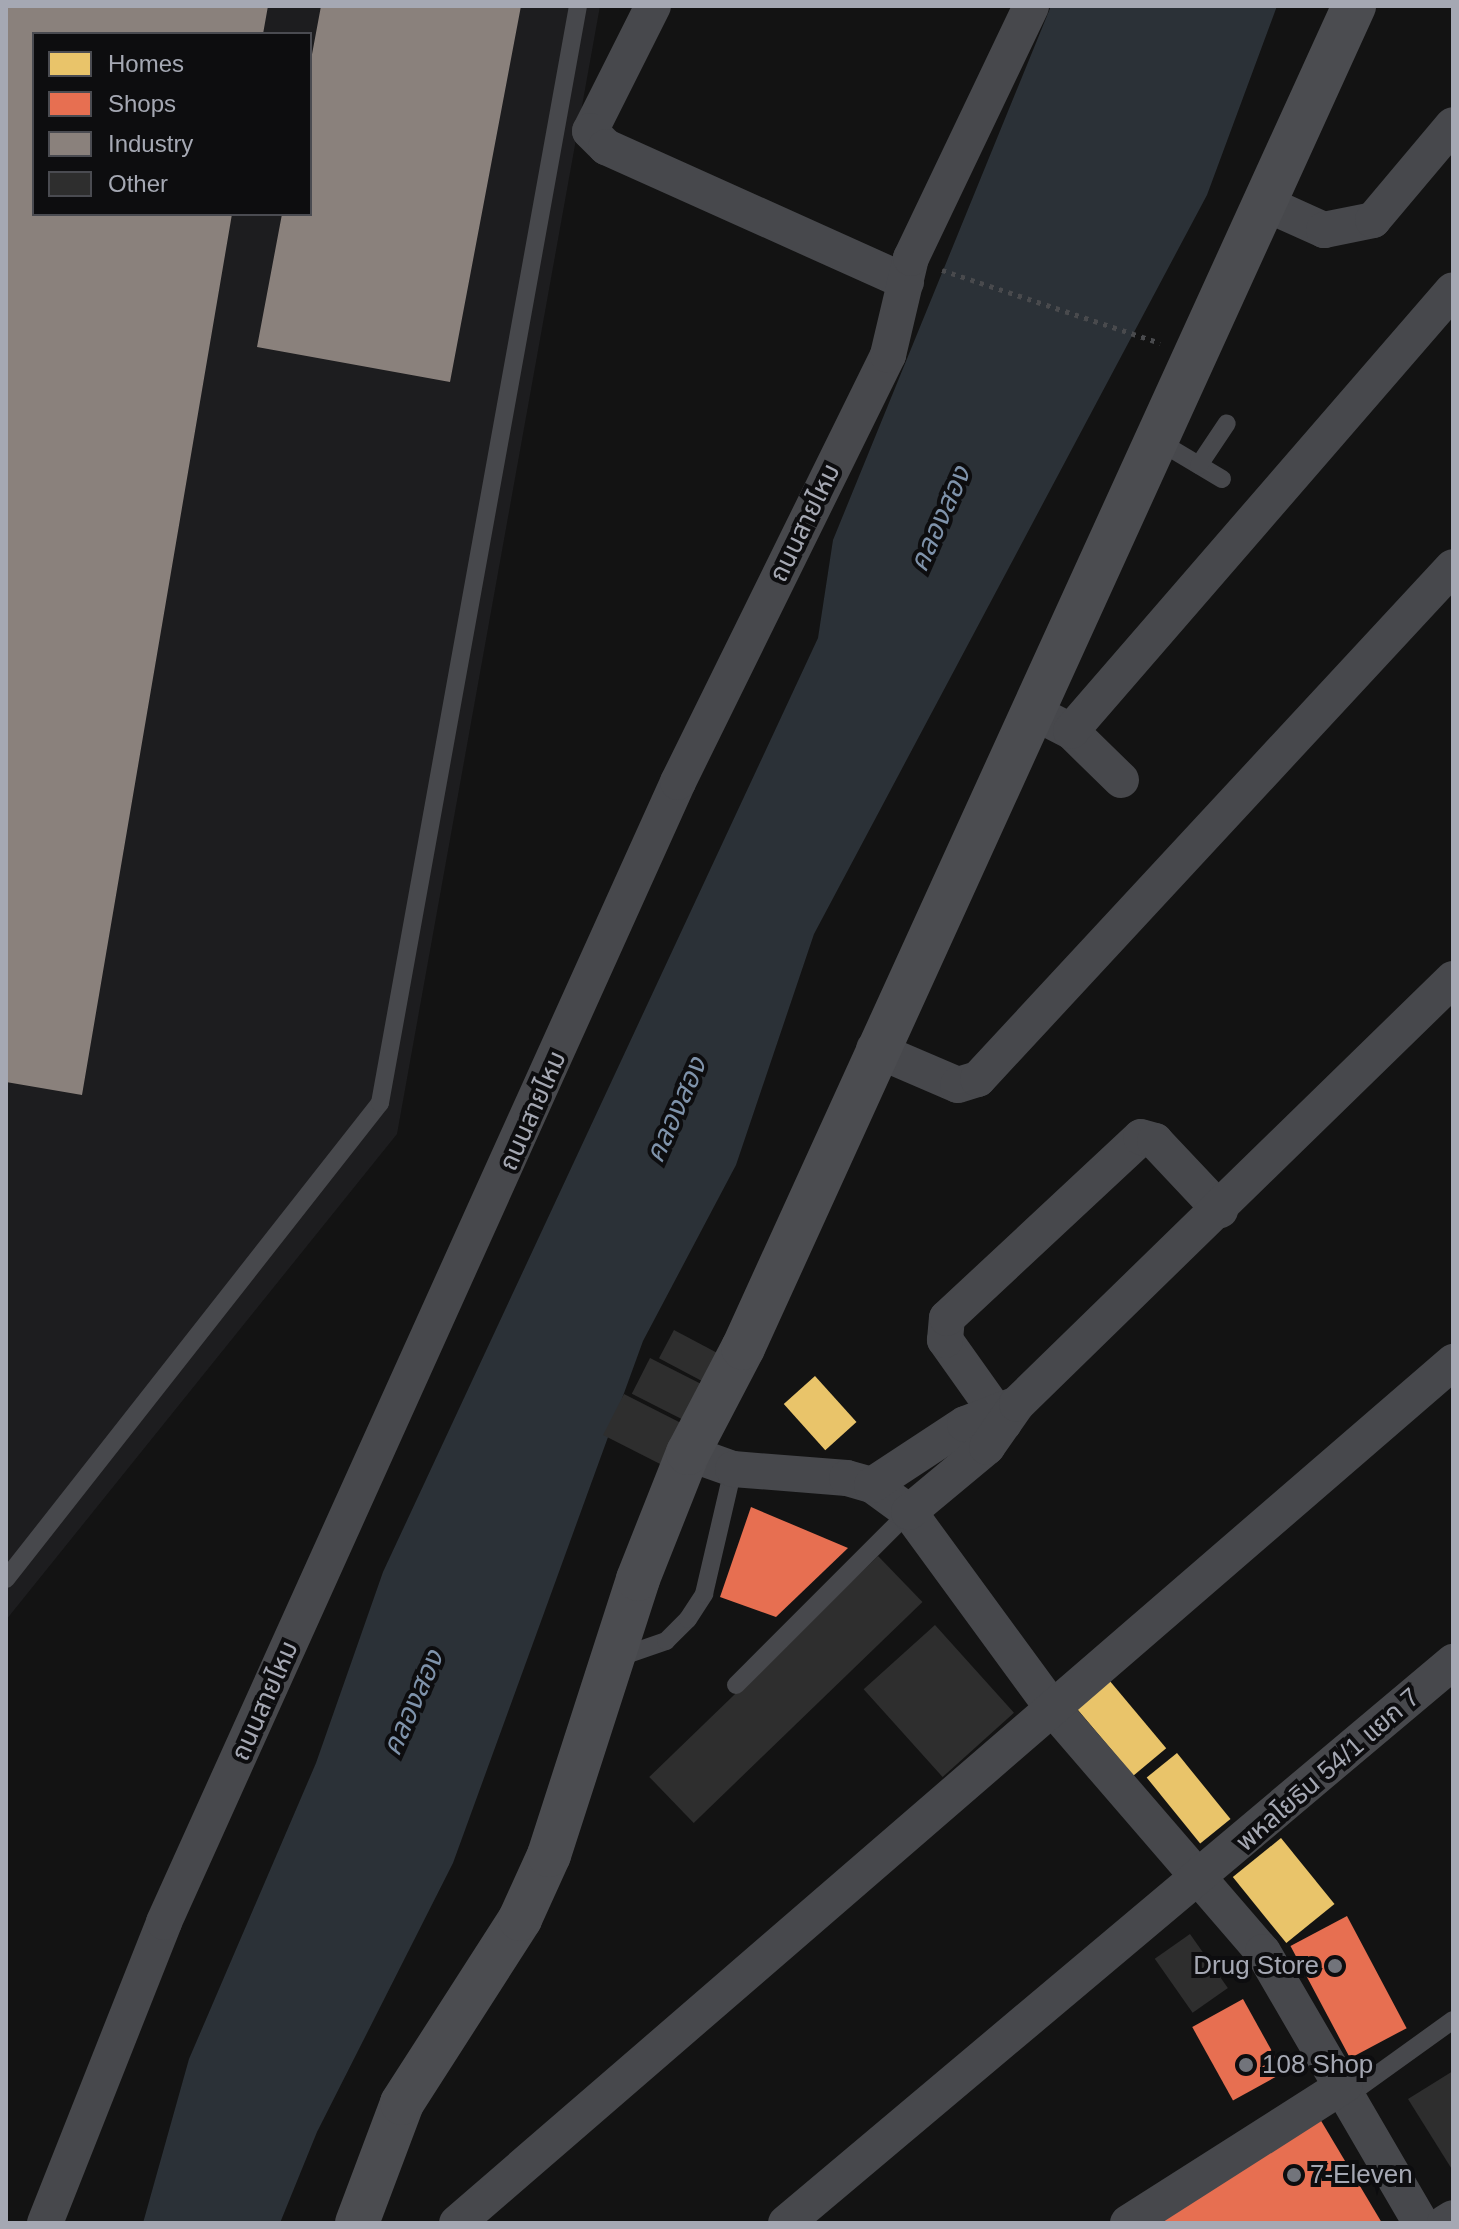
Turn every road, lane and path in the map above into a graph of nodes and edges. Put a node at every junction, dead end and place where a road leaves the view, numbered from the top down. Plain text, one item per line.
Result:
1 (578, 6) edge
2 (653, 6) edge
3 (1031, 6) edge
4 (1354, 6) edge
5 (1453, 125) edge
6 (1264, 203) junction
7 (919, 274) junction
8 (1453, 290) edge
9 (1166, 345) dead end
10 (1227, 423) dead end
11 (1155, 439) junction
12 (1199, 465) junction
13 (1222, 479) dead end
14 (1453, 567) edge
15 (1030, 711) junction
16 (1071, 731) junction
17 (1121, 780) dead end
18 (1453, 979) edge
19 (874, 1049) junction
20 (1220, 1210) junction
21 (1453, 1362) edge
22 (1006, 1413) junction
23 (688, 1453) junction
24 (733, 1469) junction
25 (872, 1485) junction
26 (909, 1512) junction
27 (6, 1579) edge
28 (613, 1659) junction
29 (1453, 1662) edge
30 (736, 1685) dead end
31 (1053, 1709) junction
32 (1202, 1878) junction
33 (1453, 2020) edge
34 (1348, 2090) junction
35 (1453, 2218) edge
36 (45, 2223) edge
37 (357, 2223) edge
38 (457, 2223) edge
39 (786, 2223) edge
40 (1128, 2223) edge
41 (1421, 2223) edge
42 (1445, 2223) edge

1 - 27 lane
2 - 7 street
3 - 7 street, ถนนสายไหม
4 - 6 street
5 - 6 street
6 - 11 street
7 - 9 path
7 - 36 street, ถนนสายไหม
8 - 16 street
10 - 12 lane
11 - 12 lane
11 - 15 street
12 - 13 lane
14 - 19 street
15 - 16 street
15 - 19 street
16 - 17 street
18 - 20 street
19 - 23 street
20 - 22 street
20 - 22 street
21 - 31 street
22 - 25 street
22 - 26 street
23 - 24 street
23 - 28 street
24 - 25 street
24 - 28 lane
25 - 26 street
26 - 30 lane
26 - 31 street
28 - 37 street
29 - 32 street, พหลโยธิน 54/1 แยก 7
31 - 32 street
31 - 38 street
32 - 34 street
32 - 39 street, พหลโยธิน 54/1 แยก 7
33 - 34 lane
34 - 40 street
34 - 41 street
35 - 42 street

